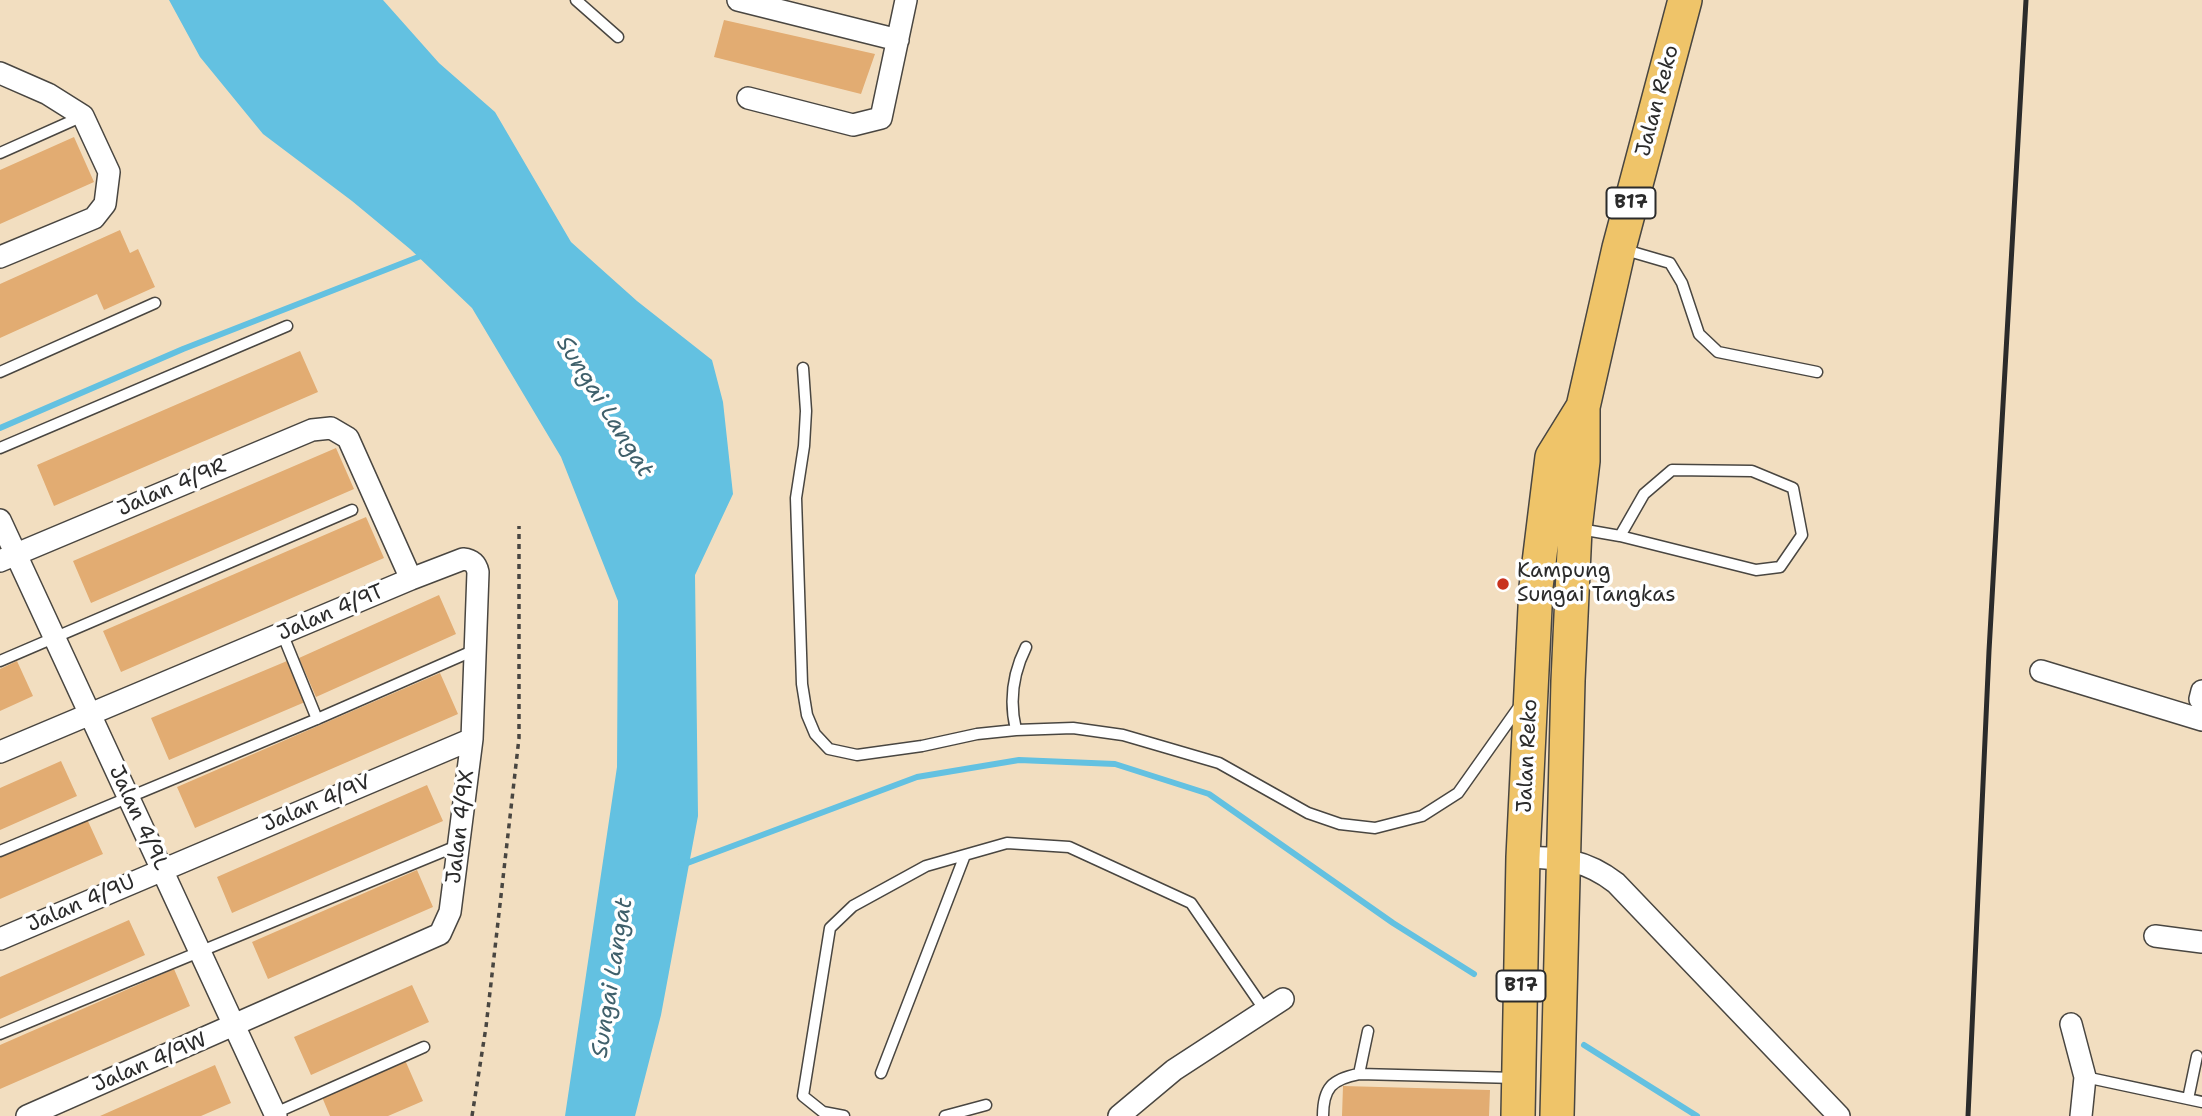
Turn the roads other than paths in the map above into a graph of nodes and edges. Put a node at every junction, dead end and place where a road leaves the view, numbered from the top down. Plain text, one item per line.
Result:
1 (576, 0) edge
2 (738, 0) edge
3 (906, 0) edge
4 (1685, 0) edge
5 (618, 37) dead end
6 (898, 40) junction
7 (0, 73) edge
8 (748, 98) dead end
9 (83, 116) junction
10 (0, 153) edge
11 (1619, 248) junction
12 (0, 257) edge
13 (155, 303) dead end
14 (287, 326) dead end
15 (803, 368) dead end
16 (0, 372) edge
17 (1817, 372) dead end
18 (1583, 407) junction
19 (331, 428) joint
20 (0, 448) edge
21 (352, 510) dead end
22 (0, 520) edge
23 (1575, 529) junction
24 (1620, 536) junction
25 (8, 557) edge
26 (411, 579) junction
27 (282, 633) junction
28 (54, 638) junction
29 (1026, 647) dead end
30 (477, 649) junction
31 (0, 661) edge
32 (2041, 671) dead end
33 (1531, 690) junction
34 (2201, 703) edge
35 (90, 714) junction
36 (317, 719) junction
37 (1016, 730) junction
38 (472, 739) junction
39 (0, 752) edge
40 (128, 797) junction
41 (459, 845) junction
42 (0, 851) edge
43 (965, 855) junction
44 (1523, 857) junction
45 (1563, 858) junction
46 (162, 869) junction
47 (2155, 936) dead end
48 (0, 939) edge
49 (2202, 942) edge
50 (200, 953) junction
51 (1283, 999) dead end
52 (1266, 1012) junction
53 (2071, 1024) dead end
54 (234, 1026) junction
55 (1368, 1031) dead end
56 (0, 1034) edge
57 (424, 1046) dead end
58 (2197, 1056) dead end
59 (881, 1073) dead end
60 (1359, 1074) junction
61 (2085, 1077) junction
62 (1519, 1079) junction
63 (2188, 1099) junction
64 (2202, 1102) edge
65 (986, 1105) dead end
66 (273, 1115) edge
67 (27, 1116) edge
68 (844, 1116) edge
69 (945, 1116) edge
70 (1119, 1116) edge
71 (1323, 1116) edge
72 (1518, 1116) edge
73 (1557, 1116) edge
74 (1839, 1116) edge
75 (2081, 1116) edge

1 - 5 lane
2 - 6 street
3 - 6 street
4 - 11 main road, Jalan Reko / B17
6 - 8 street
7 - 9 street
9 - 10 lane
9 - 12 street
11 - 17 lane
11 - 18 main road, Jalan Reko / B17
13 - 16 lane
14 - 20 lane
15 - 37 lane
18 - 23 main road, Jalan Reko / B17
18 - 33 main road, Jalan Reko / B17
19 - 25 street, Jalan 4/9R
19 - 26 street, Jalan 4/9T
21 - 28 lane
22 - 25 street, Jalan 4/9L
23 - 24 lane
23 - 45 main road, Jalan Reko / B17
24 - 24 lane
25 - 28 street, Jalan 4/9L
26 - 27 street, Jalan 4/9T
26 - 30 street, Jalan 4/9X
27 - 35 street, Jalan 4/9T
27 - 36 lane
28 - 31 lane
28 - 35 street, Jalan 4/9L
29 - 37 lane
30 - 36 lane
30 - 38 street, Jalan 4/9X
32 - 34 street
33 - 37 lane
33 - 44 main road, Jalan Reko / B17
35 - 39 street, Jalan 4/9T
35 - 40 street, Jalan 4/9L
36 - 40 lane
38 - 41 street, Jalan 4/9X
38 - 46 street, Jalan 4/9V
40 - 42 lane
40 - 46 street, Jalan 4/9L
41 - 50 lane
41 - 54 street, Jalan 4/9X
43 - 52 lane
43 - 59 lane
43 - 68 lane
44 - 45 street
44 - 62 main road, Jalan Reko / B17
45 - 73 main road, Jalan Reko / B17
45 - 74 street
46 - 48 street, Jalan 4/9U
46 - 50 street, Jalan 4/9L
47 - 49 street
50 - 54 street, Jalan 4/9L
50 - 56 lane
51 - 52 street
52 - 70 street
53 - 61 street
54 - 66 street, Jalan 4/9L
54 - 67 street, Jalan 4/9W
55 - 60 lane
57 - 66 lane
58 - 63 lane
60 - 62 lane
60 - 71 lane
61 - 63 lane
61 - 75 street
62 - 72 main road, Jalan Reko / B17
63 - 64 lane
65 - 69 lane

